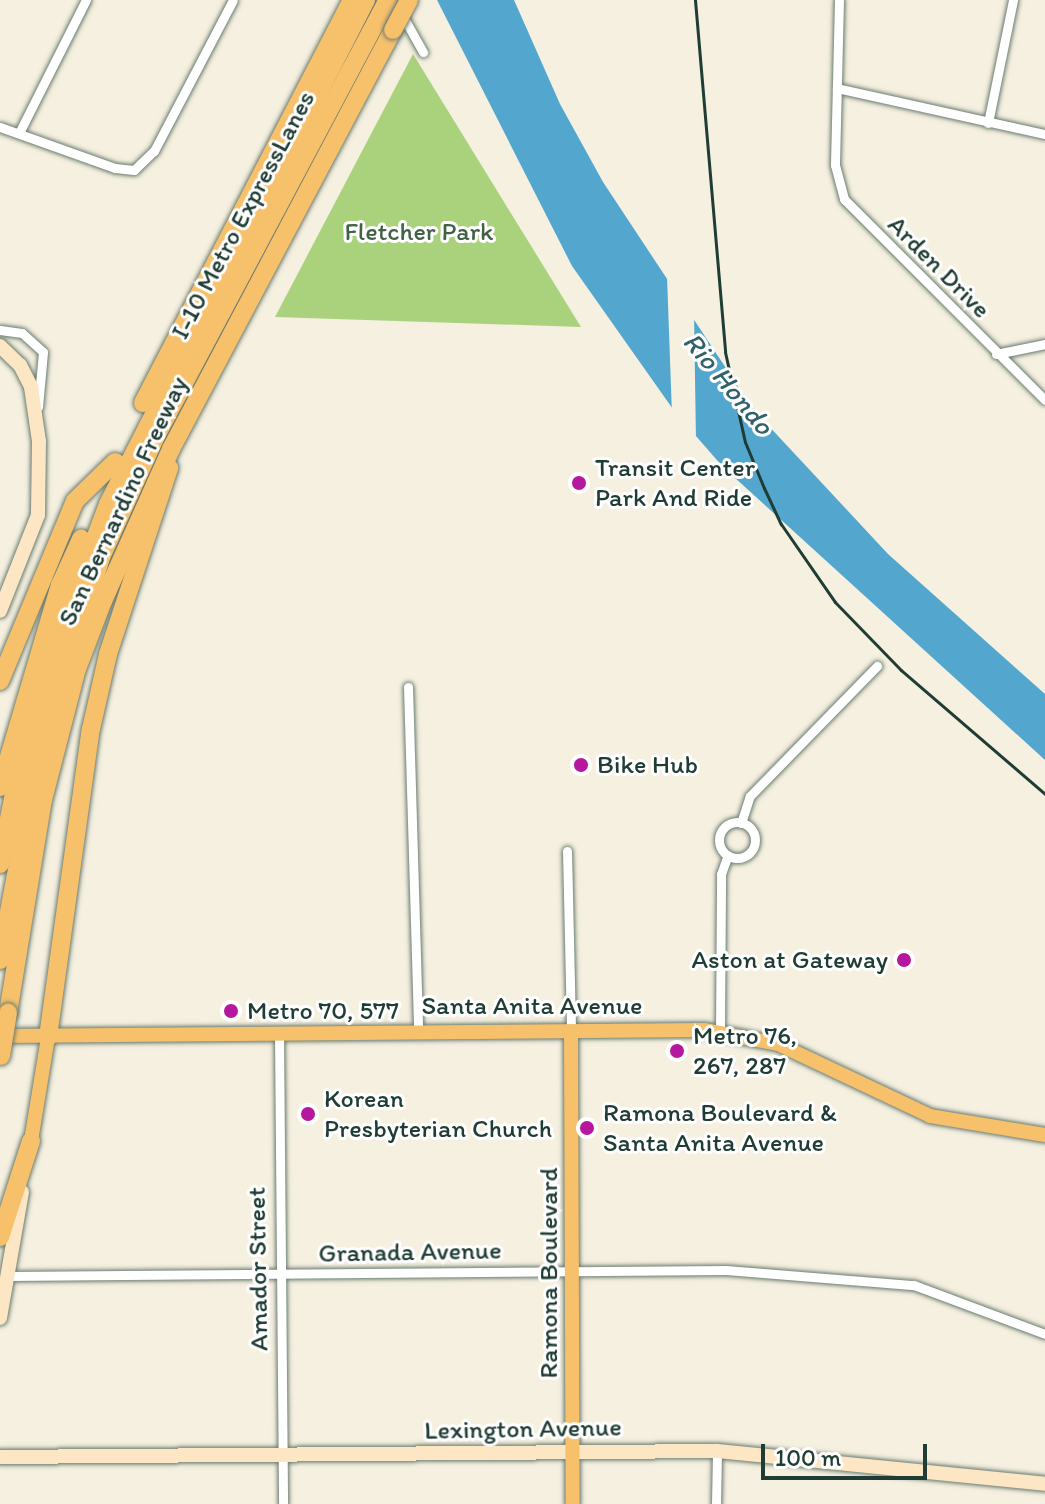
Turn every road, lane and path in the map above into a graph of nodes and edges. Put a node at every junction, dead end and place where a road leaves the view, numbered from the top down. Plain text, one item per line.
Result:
1 (86, 0) edge
2 (233, 0) edge
3 (352, 0) edge
4 (409, 0) edge
5 (839, 0) edge
6 (1013, 0) edge
7 (382, 3) edge
8 (365, 41) junction
9 (423, 52) dead end
10 (837, 88) junction
11 (348, 113) junction
12 (988, 123) junction
13 (0, 127) edge
14 (19, 133) junction
15 (1045, 134) edge
16 (0, 330) edge
17 (1045, 344) edge
18 (0, 346) edge
19 (996, 354) junction
20 (1045, 400) edge
21 (38, 407) junction
22 (171, 449) junction
23 (115, 462) junction
24 (0, 611) edge
25 (877, 666) dead end
26 (0, 681) edge
27 (408, 687) dead end
28 (0, 787) edge
29 (741, 823) junction
30 (567, 851) dead end
31 (728, 855) junction
32 (0, 864) edge
33 (0, 960) edge
34 (418, 1030) junction
35 (571, 1031) junction
36 (720, 1031) junction
37 (279, 1034) junction
38 (0, 1036) edge
39 (48, 1037) junction
40 (1, 1060) edge
41 (1045, 1135) edge
42 (31, 1141) junction
43 (0, 1237) edge
44 (574, 1271) junction
45 (7, 1276) junction
46 (278, 1276) junction
47 (0, 1318) edge
48 (1045, 1334) edge
49 (717, 1451) junction
50 (573, 1452) junction
51 (0, 1457) edge
52 (283, 1457) junction
53 (1045, 1484) edge
54 (283, 1504) edge
55 (573, 1504) edge
56 (716, 1504) edge

1 - 14 street
2 - 14 street
3 - 23 highway, San Bernardino Freeway
4 - 11 highway, San Bernardino Freeway, bridge
5 - 10 street
6 - 12 street
7 - 8 highway, I-10 Metro ExpressLanes
7 - 9 street
7 - 32 highway, I-10 Metro ExpressLanes
8 - 11 highway
8 - 33 highway, I-10 Metro ExpressLanes
10 - 12 street
10 - 19 street, Arden Drive
11 - 22 highway, San Bernardino Freeway
12 - 15 street
13 - 14 street
16 - 21 street
17 - 19 street, Arden Drive
18 - 21 street
19 - 20 street
21 - 24 street
22 - 39 highway
22 - 40 highway, San Bernardino Freeway, bridge
23 - 26 highway
23 - 28 highway, San Bernardino Freeway
25 - 29 street
27 - 34 street
29 - 31 street
29 - 31 street
30 - 35 street, Ramona Boulevard
31 - 36 street
34 - 35 main road, Santa Anita Avenue
34 - 37 main road, Santa Anita Avenue
35 - 36 main road, Santa Anita Avenue
35 - 44 main road, Ramona Boulevard
36 - 41 main road, Santa Anita Avenue
37 - 39 main road, Santa Anita Avenue
37 - 46 street, Amador Street
38 - 39 main road, Santa Anita Avenue
39 - 42 main road
42 - 43 highway
42 - 45 street
44 - 46 street, Granada Avenue
44 - 48 street, Granada Avenue
44 - 50 main road, Ramona Boulevard
45 - 46 street, Granada Avenue
45 - 47 street
46 - 52 street, Amador Street
49 - 50 street, Lexington Avenue
49 - 53 street, Lexington Avenue
49 - 56 street
50 - 52 street, Lexington Avenue
50 - 55 main road, Ramona Boulevard
51 - 52 street, Lexington Avenue
52 - 54 street, Amador Street

